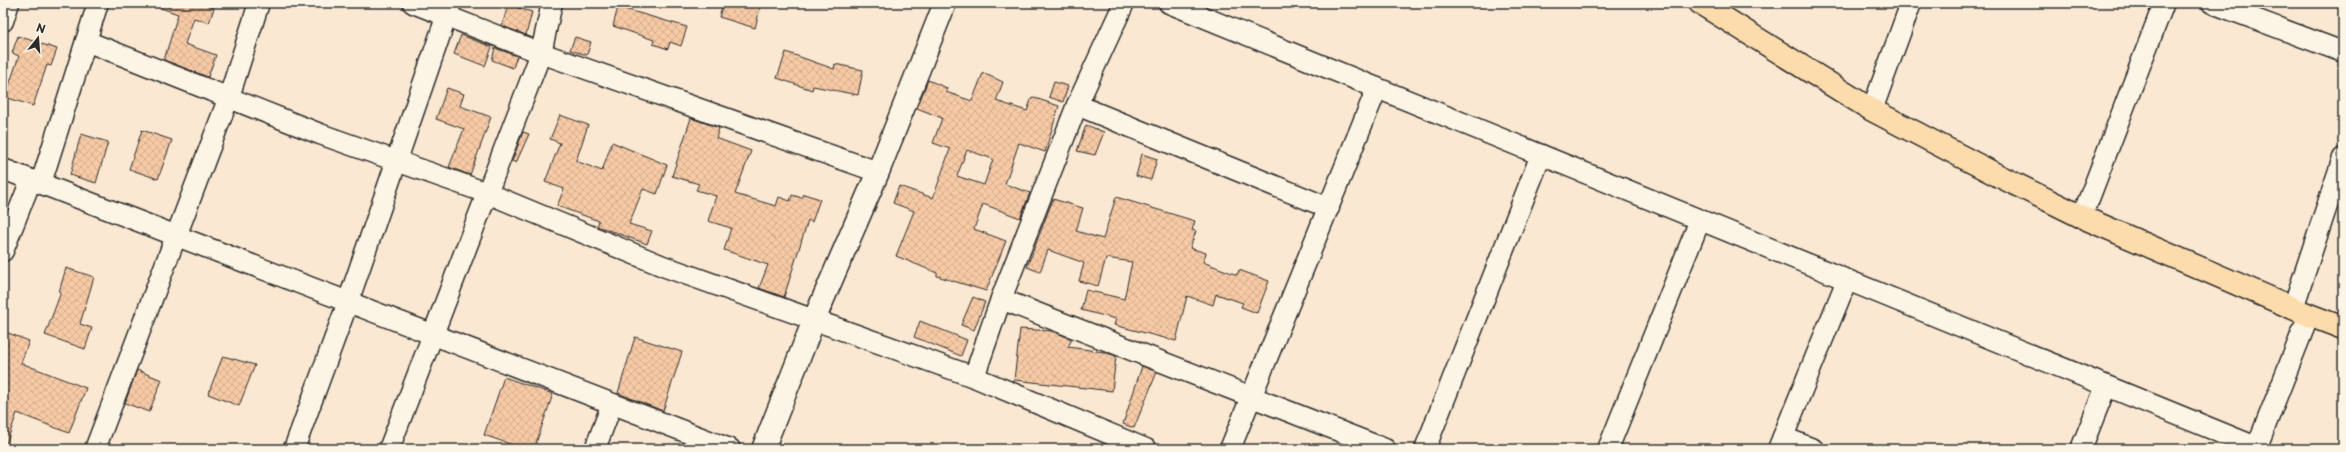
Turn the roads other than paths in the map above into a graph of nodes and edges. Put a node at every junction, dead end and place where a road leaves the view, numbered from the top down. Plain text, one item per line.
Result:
1 (9, 3) edge
2 (259, 3) edge
3 (413, 3) edge
4 (552, 3) edge
5 (944, 3) edge
6 (1124, 3) edge
7 (1169, 3) edge
8 (1700, 3) edge
9 (1911, 3) edge
10 (2164, 3) edge
11 (2212, 3) edge
12 (92, 5) edge
13 (449, 10) edge
14 (3, 21) edge
15 (86, 41) junction
16 (2343, 52) edge
17 (541, 53) junction
18 (1377, 88) junction
19 (229, 97) junction
20 (1077, 105) junction
21 (1872, 110) junction
22 (1541, 155) junction
23 (2343, 158) edge
24 (396, 160) junction
25 (3, 169) edge
26 (878, 172) junction
27 (36, 182) junction
28 (487, 193) junction
29 (1328, 208) junction
30 (2082, 216) junction
31 (1700, 220) junction
32 (176, 236) junction
33 (3, 251) edge
34 (1847, 280) junction
35 (1001, 299) junction
36 (348, 302) junction
37 (2301, 312) junction
38 (814, 320) junction
39 (2343, 328) edge
40 (433, 335) junction
41 (974, 377) junction
42 (2106, 386) junction
43 (1251, 397) junction
44 (612, 404) junction
45 (1781, 443) edge
46 (2258, 448) edge
47 (95, 449) edge
48 (294, 449) edge
49 (389, 449) edge
50 (595, 449) edge
51 (730, 449) edge
52 (763, 449) edge
53 (1146, 449) edge
54 (1230, 449) edge
55 (1385, 449) edge
56 (1425, 449) edge
57 (1608, 449) edge
58 (1813, 449) edge
59 (2081, 449) edge

1 - 14 street
2 - 19 street
3 - 13 street
4 - 17 street
5 - 26 street
6 - 20 street
7 - 18 street
8 - 21 main road
9 - 21 street
10 - 30 street
11 - 16 street
12 - 15 street
13 - 17 street
13 - 24 street
15 - 19 street
15 - 27 street
17 - 26 street
17 - 28 street
18 - 22 street
18 - 29 street
19 - 24 street
19 - 32 street
20 - 29 street
20 - 35 street
21 - 30 main road
22 - 31 street
22 - 56 street
23 - 37 street
24 - 28 street
24 - 36 street
25 - 27 street
26 - 38 street
27 - 32 street
27 - 33 street
28 - 38 street
28 - 40 street
29 - 43 street
30 - 37 main road
31 - 34 street
31 - 57 street
32 - 36 street
32 - 47 street
34 - 42 street
34 - 45 street
35 - 41 street
35 - 43 street
36 - 40 street
36 - 48 street
37 - 39 main road
37 - 46 street
38 - 41 street
38 - 52 street
40 - 44 street
40 - 49 street
41 - 53 street
42 - 46 street
42 - 59 street
43 - 54 street
43 - 55 street
44 - 50 street
44 - 51 street
45 - 58 street

